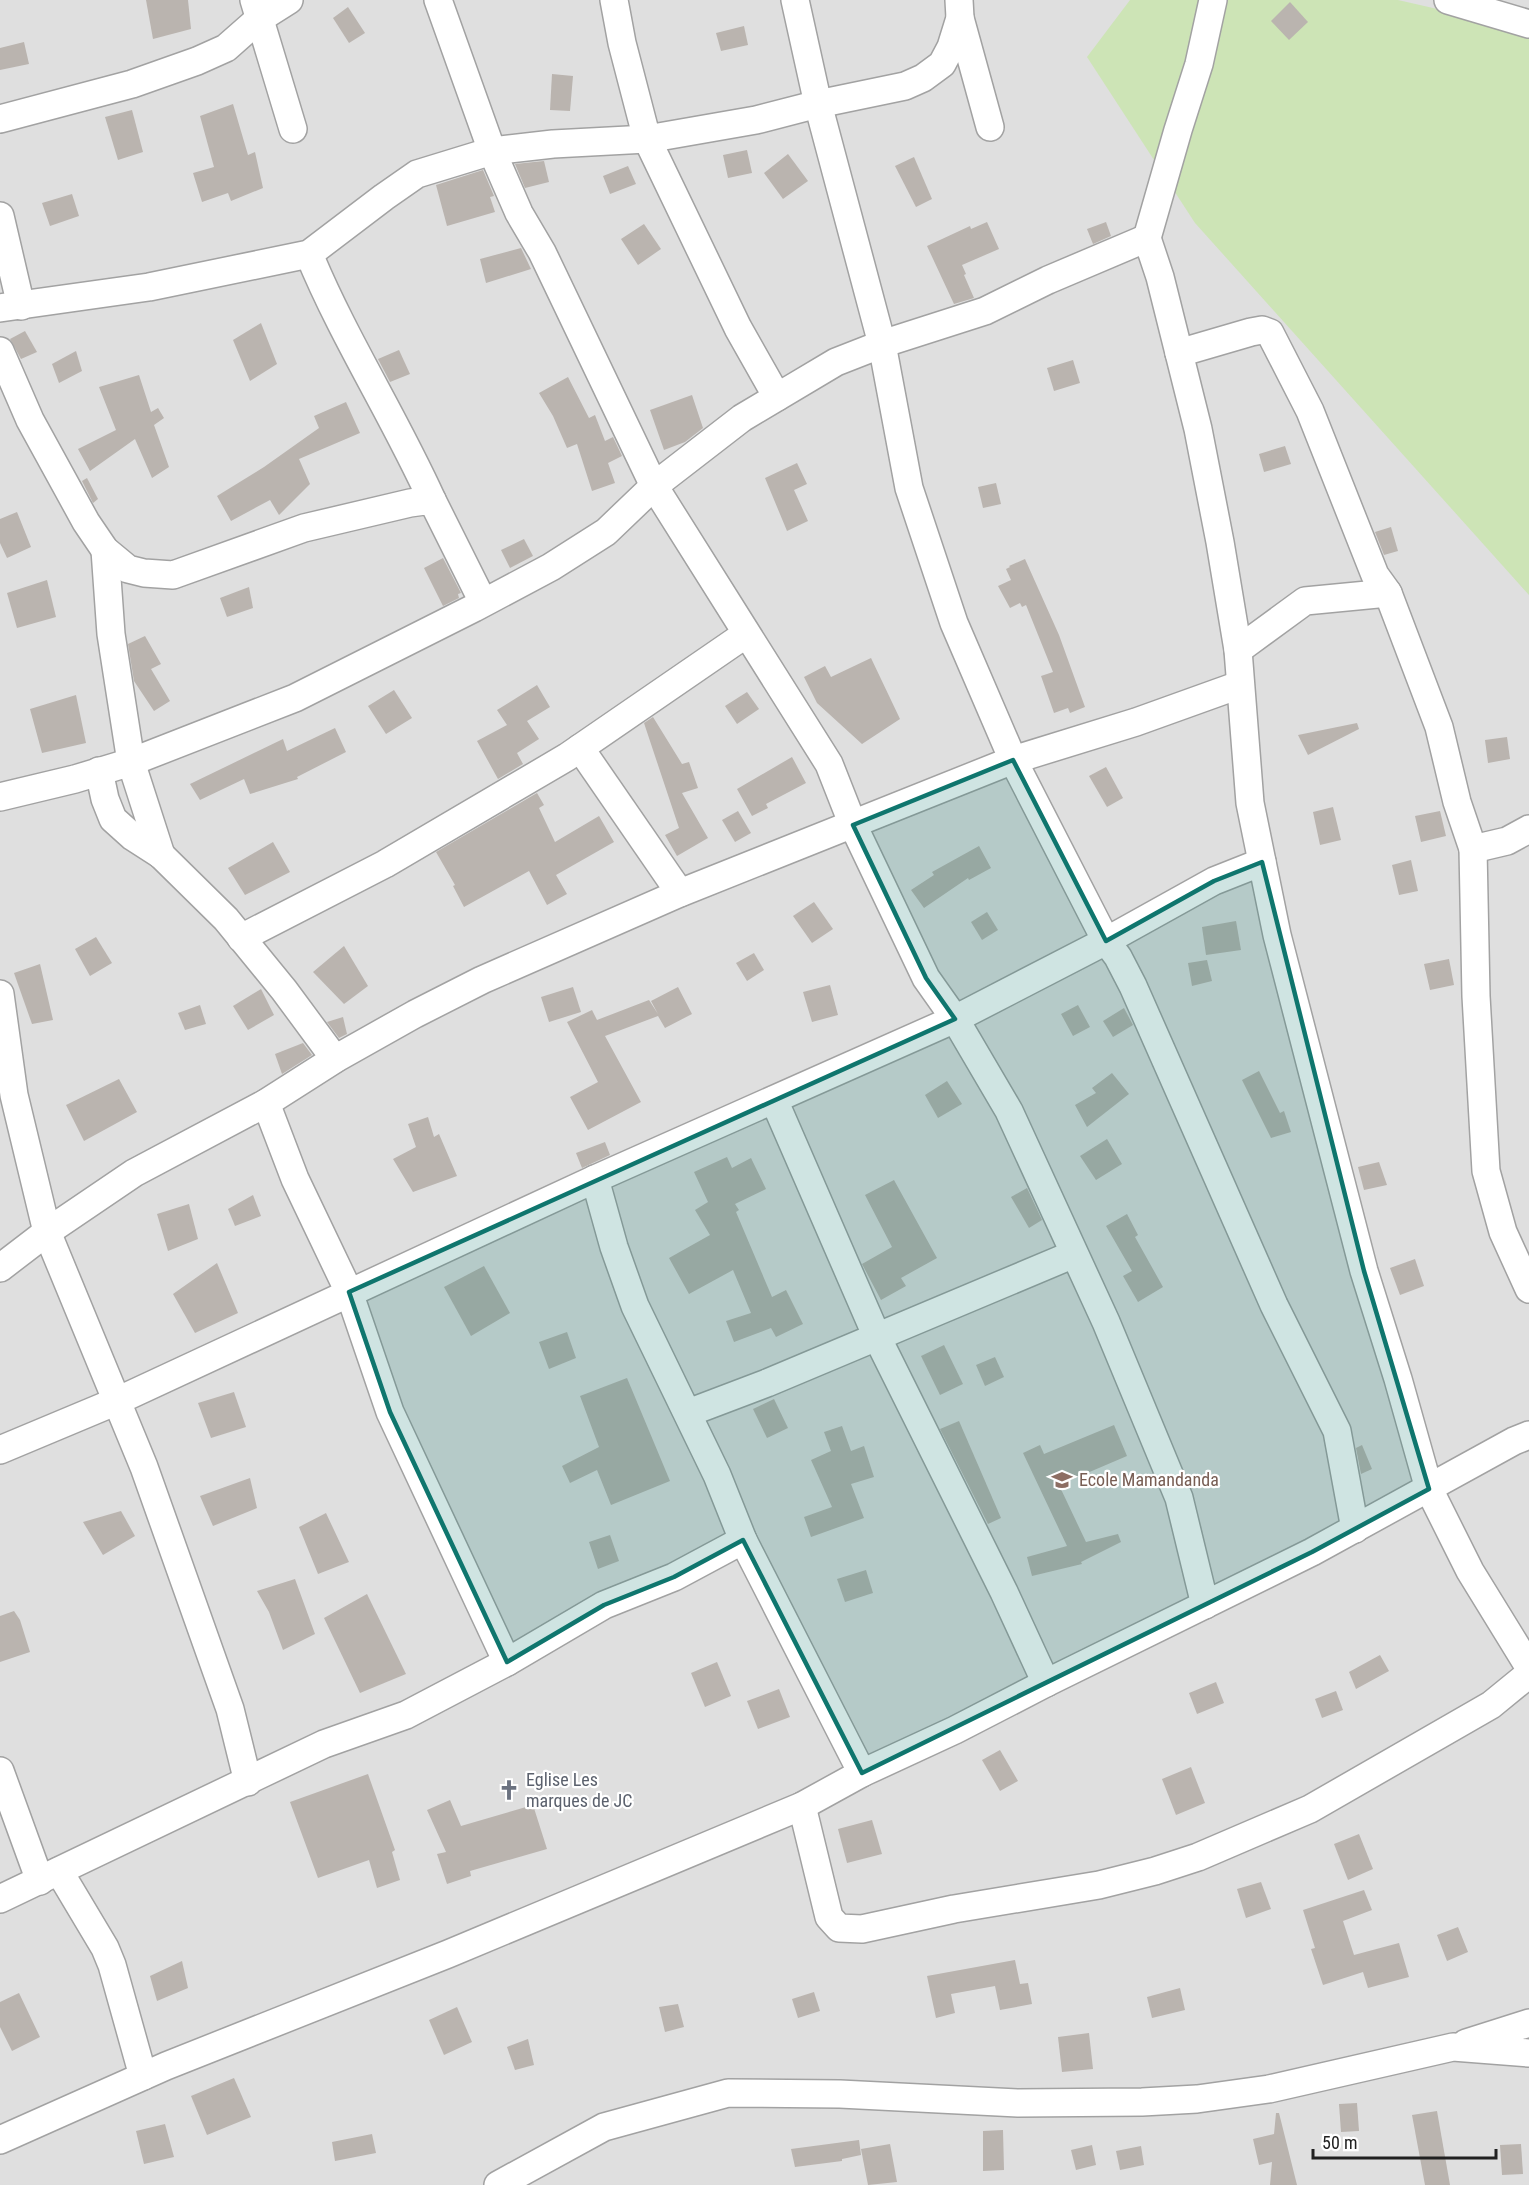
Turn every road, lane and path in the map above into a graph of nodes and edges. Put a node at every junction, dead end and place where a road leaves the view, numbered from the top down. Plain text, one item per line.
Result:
1 (289, 0) edge
2 (438, 0) edge
3 (614, 0) edge
4 (795, 0) edge
5 (1213, 0) edge
6 (1448, 0) edge
7 (256, 9) edge
8 (960, 9) edge
9 (1529, 24) edge
10 (818, 104) junction
11 (0, 119) edge
12 (990, 127) dead end
13 (292, 129) dead end
14 (647, 139) junction
15 (492, 151) junction
16 (0, 216) edge
17 (1147, 238) junction
18 (309, 254) junction
19 (10, 307) edge
20 (882, 344) junction
21 (0, 351) edge
22 (1179, 353) junction
23 (777, 397) junction
24 (654, 486) junction
25 (432, 500) junction
26 (105, 550) junction
27 (1388, 593) junction
28 (483, 602) junction
29 (746, 634) junction
30 (1238, 650) junction
31 (1239, 686) junction
32 (580, 748) junction
33 (1013, 760) junction
34 (131, 762) junction
35 (99, 771) junction
36 (0, 797) edge
37 (853, 825) junction
38 (1529, 829) edge
39 (1473, 849) junction
40 (161, 855) junction
41 (1262, 862) junction
42 (680, 893) junction
43 (241, 938) junction
44 (1106, 941) junction
45 (0, 994) edge
46 (955, 1019) junction
47 (335, 1059) junction
48 (774, 1100) junction
49 (266, 1103) junction
50 (595, 1179) junction
51 (47, 1232) junction
52 (1074, 1254) junction
53 (0, 1268) edge
54 (1529, 1289) edge
55 (350, 1292) junction
56 (877, 1337) junction
57 (117, 1401) junction
58 (688, 1413) junction
59 (1529, 1435) edge
60 (0, 1450) edge
61 (1429, 1489) junction
62 (1355, 1529) junction
63 (743, 1540) junction
64 (1205, 1605) junction
65 (507, 1662) junction
66 (1529, 1667) edge
67 (1529, 1674) edge
68 (1046, 1683) junction
69 (0, 1771) edge
70 (862, 1773) junction
71 (248, 1782) junction
72 (802, 1806) junction
73 (50, 1876) junction
74 (0, 1899) edge
75 (1529, 2023) edge
76 (1453, 2047) junction
77 (1529, 2053) edge
78 (142, 2076) junction
79 (0, 2140) edge
80 (498, 2185) edge

1 - 7 street
2 - 15 street
3 - 14 street
4 - 10 street
5 - 17 street
6 - 9 street
7 - 11 street
7 - 13 street
8 - 10 street
8 - 12 street
10 - 14 street
10 - 20 street
14 - 15 street
14 - 23 street
15 - 18 street
15 - 24 street
16 - 19 street
17 - 20 street
17 - 22 street
18 - 19 street
18 - 25 street
20 - 23 street
20 - 33 street
21 - 26 street
22 - 27 street
22 - 30 street
23 - 24 street
24 - 28 street
24 - 29 street
25 - 26 street
25 - 28 street
26 - 34 street
27 - 30 street
27 - 39 street
28 - 34 street
29 - 32 street
29 - 37 street
30 - 31 street
31 - 33 street
31 - 41 street
32 - 42 street
32 - 43 street
33 - 37 street
33 - 44 street
34 - 35 street
34 - 40 street
35 - 36 street
35 - 40 street
37 - 42 street
37 - 46 street
38 - 39 street
39 - 54 street
40 - 43 street
41 - 44 street
41 - 61 street
42 - 47 street
43 - 47 street
44 - 46 street
44 - 62 street
45 - 51 street
46 - 48 street
46 - 52 street
47 - 49 street
48 - 50 street
48 - 56 street
49 - 51 street
49 - 55 street
50 - 55 street
50 - 58 street
51 - 53 street
51 - 57 street
52 - 56 street
52 - 64 street
55 - 57 street
55 - 65 street
56 - 58 street
56 - 68 street
57 - 60 street
57 - 71 street
58 - 63 street
59 - 61 street
61 - 62 street
61 - 66 street
62 - 64 street
63 - 65 street
63 - 70 street
64 - 68 street
65 - 71 street
67 - 72 street
68 - 70 street
69 - 73 street
70 - 72 street
71 - 73 street
72 - 78 street
73 - 74 street
73 - 78 street
75 - 76 street
76 - 77 street
76 - 80 street
78 - 79 street

